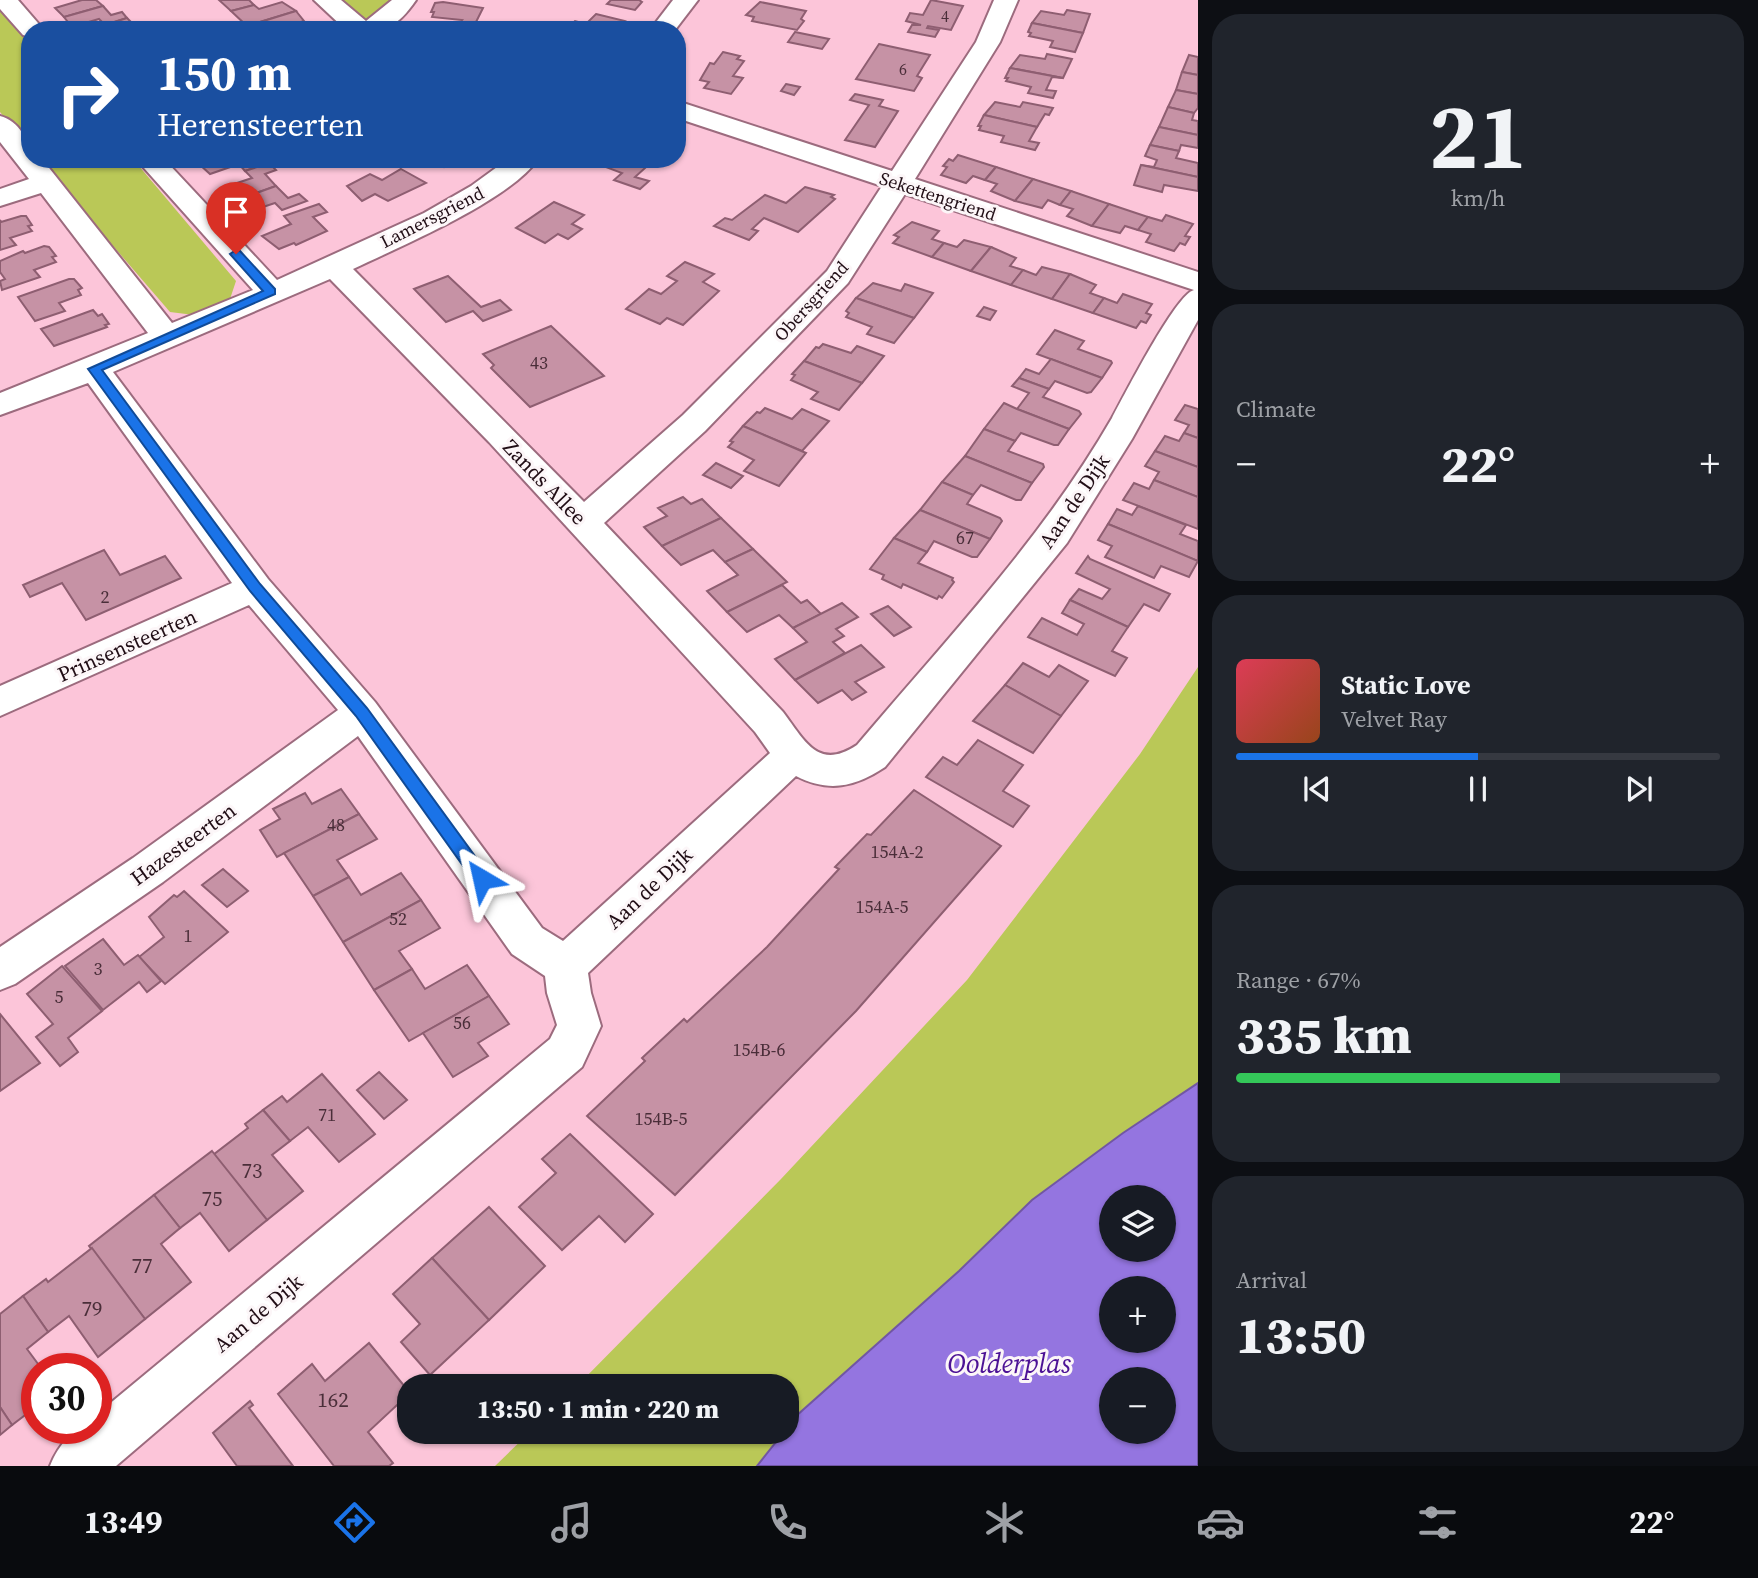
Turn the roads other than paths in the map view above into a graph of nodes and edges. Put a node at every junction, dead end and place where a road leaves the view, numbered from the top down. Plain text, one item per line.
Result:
1 (5, 0) edge
2 (326, 0) edge
3 (404, 0) edge
4 (686, 0) edge
5 (1006, 0) edge
6 (24, 21) edge
7 (350, 21) edge
8 (382, 21) edge
9 (669, 21) edge
10 (686, 112) edge
11 (0, 124) edge
12 (21, 150) edge
13 (36, 168) edge
14 (157, 168) edge
15 (515, 168) edge
16 (47, 182) junction
17 (899, 183) junction
18 (0, 198) edge
19 (334, 267) junction
20 (1198, 282) edge
21 (271, 292) junction
22 (1198, 298) edge
23 (166, 337) junction
24 (94, 369) junction
25 (0, 405) edge
26 (583, 522) junction
27 (255, 588) junction
28 (0, 702) edge
29 (362, 712) junction
30 (793, 755) junction
31 (566, 966) junction
32 (0, 971) edge
33 (75, 1466) edge

1 - 6 street
2 - 7 street
3 - 8 street
4 - 9 street
5 - 17 street, Obersgriend
10 - 17 street, Sekettengriend
11 - 12 street
13 - 16 street
14 - 21 street
15 - 19 street, Lamersgriend
16 - 18 street
16 - 23 street
17 - 20 street, Sekettengriend
17 - 26 street, Obersgriend
19 - 21 street
19 - 26 street, Zands Allee
21 - 23 street
22 - 30 street, Aan de Dijk
23 - 24 street
24 - 25 street
24 - 27 street
26 - 30 street, Zands Allee
27 - 28 street, Prinsensteerten
27 - 29 street
29 - 31 street
29 - 32 street, Hazesteerten
30 - 31 street, Aan de Dijk
31 - 33 street, Aan de Dijk

